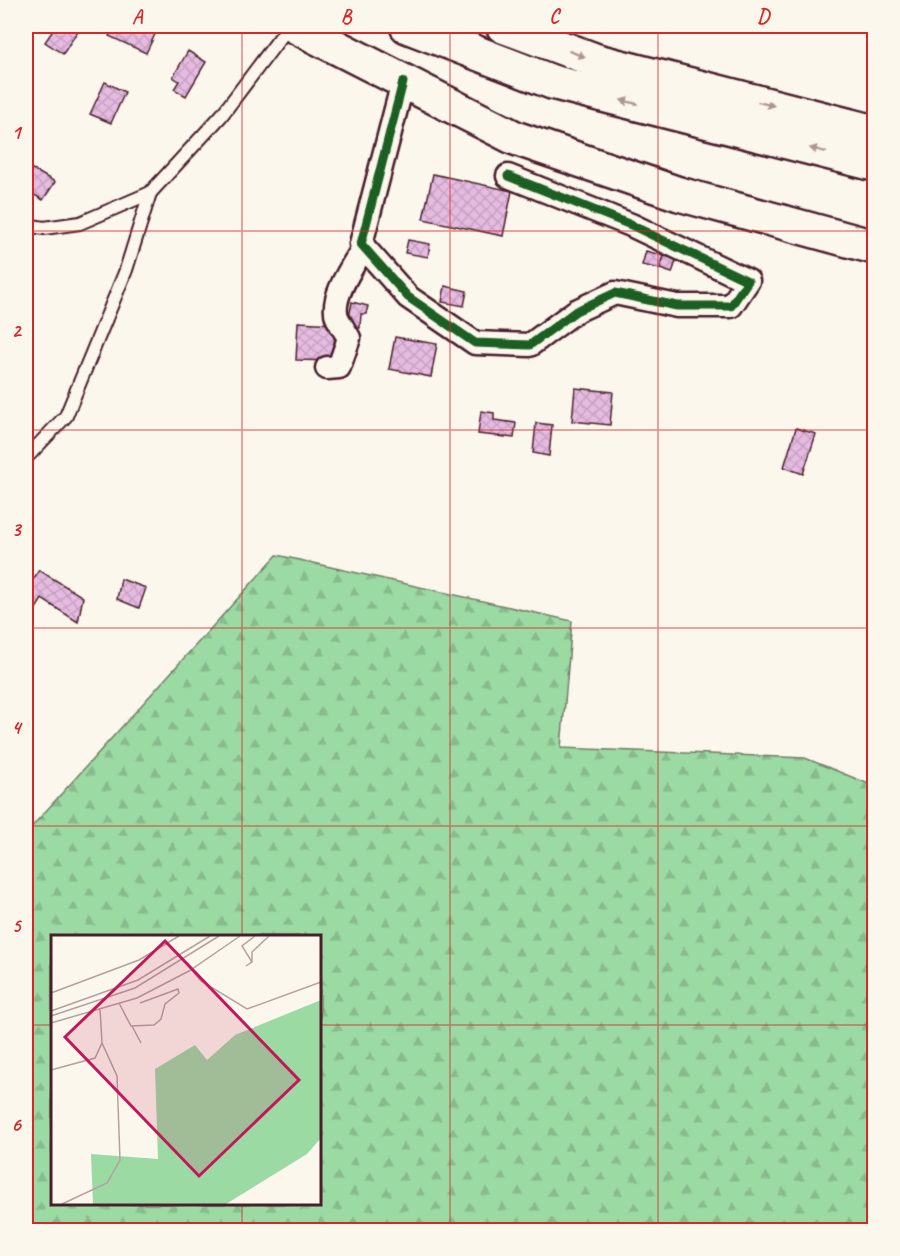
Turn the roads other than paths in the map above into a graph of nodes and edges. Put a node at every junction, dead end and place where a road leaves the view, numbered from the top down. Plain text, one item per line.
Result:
1 (290, 26) edge
2 (295, 26) edge
3 (407, 26) edge
4 (503, 26) edge
5 (403, 82) junction
6 (868, 130) edge
7 (874, 164) edge
8 (508, 176) dead end
9 (150, 193) junction
10 (26, 225) edge
11 (874, 247) edge
12 (364, 248) junction
13 (327, 368) dead end
14 (26, 458) edge

1 - 9 lane
2 - 5 main road
7 -> 3 main road
4 -> 6 main road
5 - 11 main road
5 - 12 street
8 - 12 street
9 - 10 lane
9 - 14 lane
12 - 13 street

